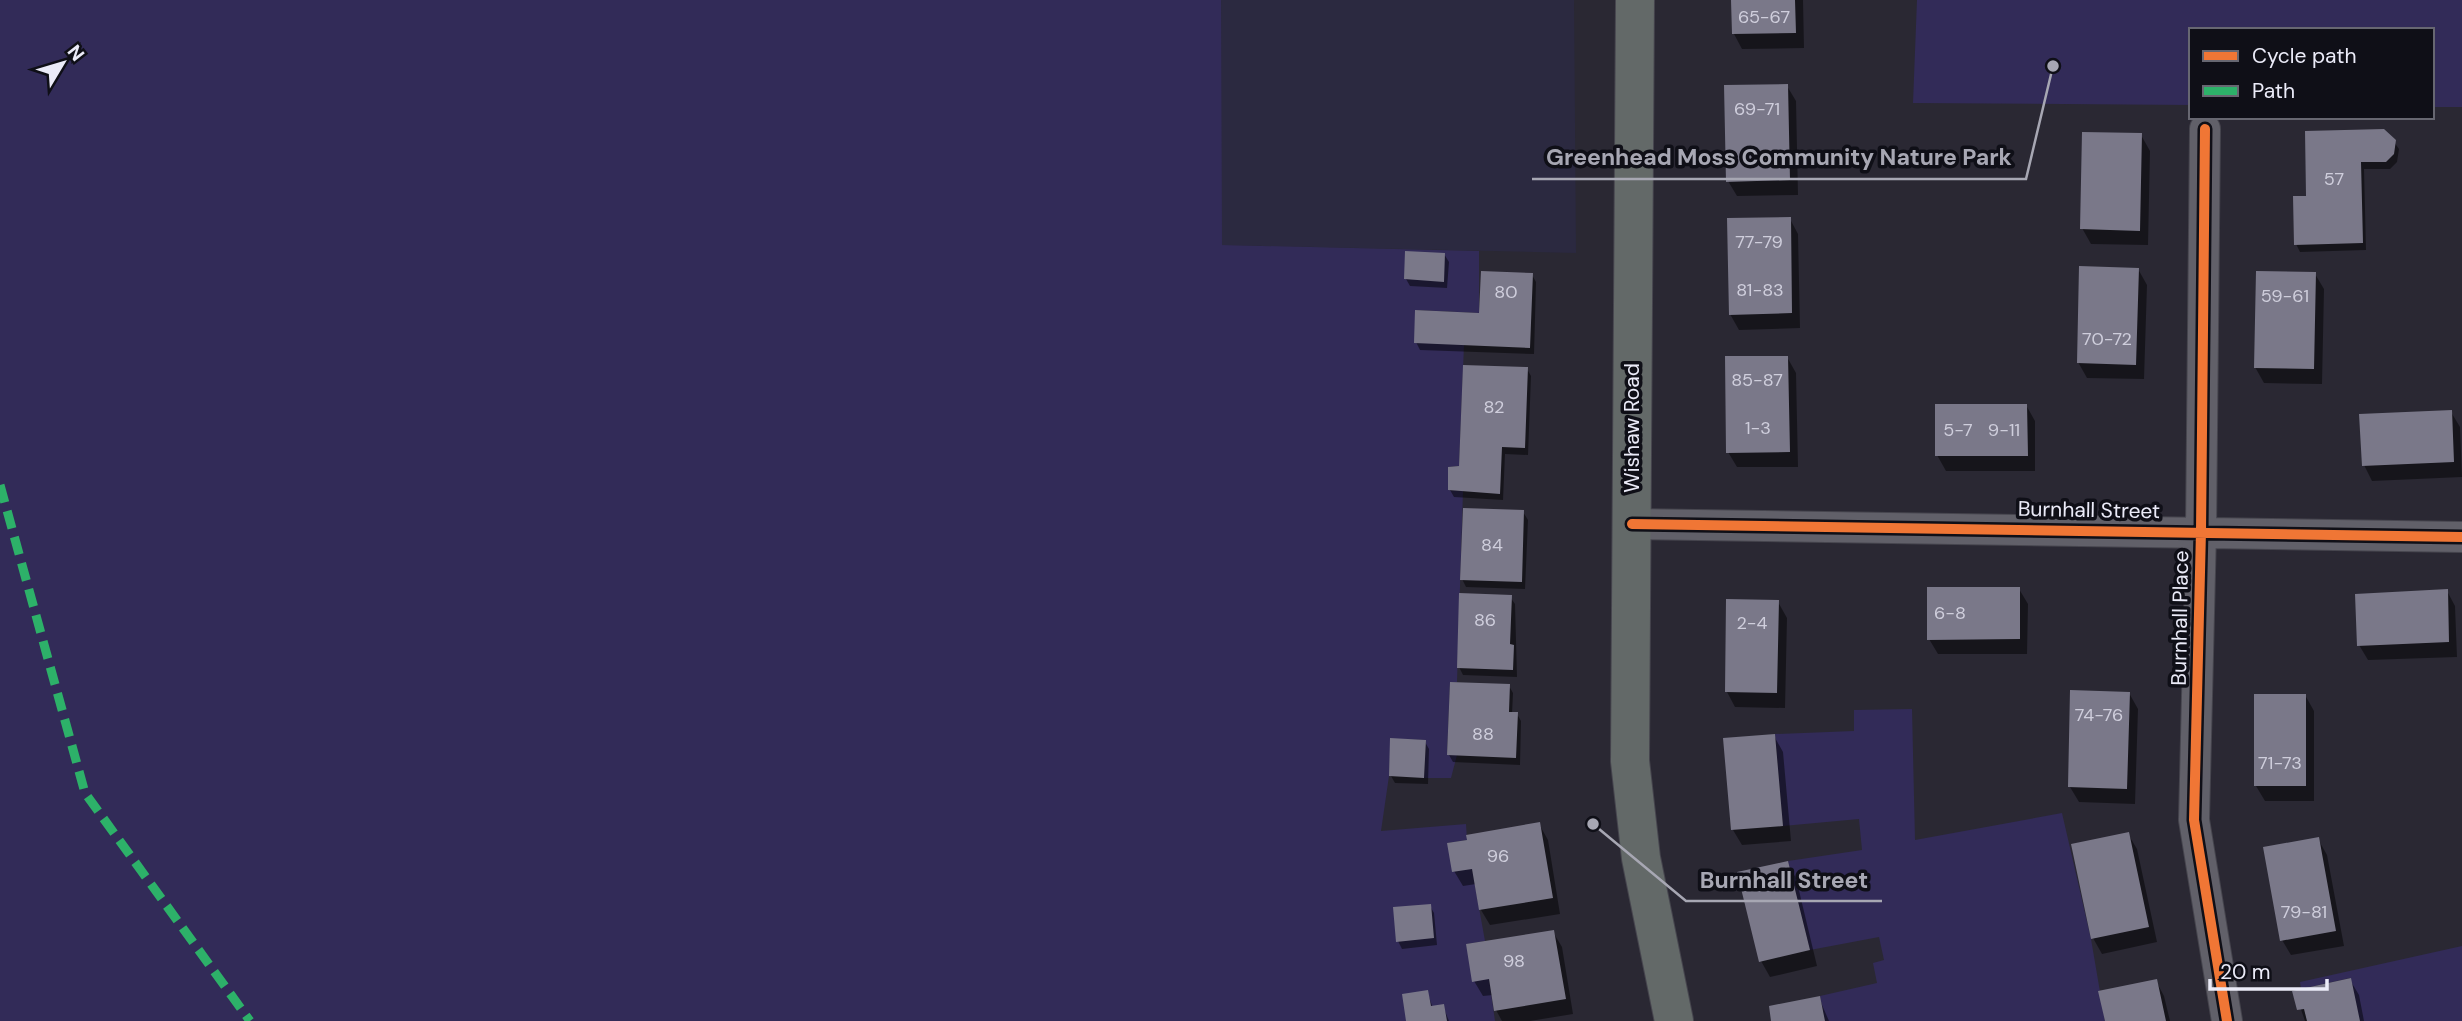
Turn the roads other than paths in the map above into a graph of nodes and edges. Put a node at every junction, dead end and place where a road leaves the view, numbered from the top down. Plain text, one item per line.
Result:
1 (1635, 0) edge
2 (2205, 129) dead end
3 (1632, 524) junction
4 (2201, 531) junction
5 (2462, 537) edge
6 (1674, 1021) edge
7 (2227, 1021) edge

1 - 3 main road, Wishaw Road
2 - 4 street, Burnhall Place
3 - 4 street, Burnhall Street
3 - 6 main road, Wishaw Road
4 - 5 street, Burnhall Street
4 - 7 street, Burnhall Place

